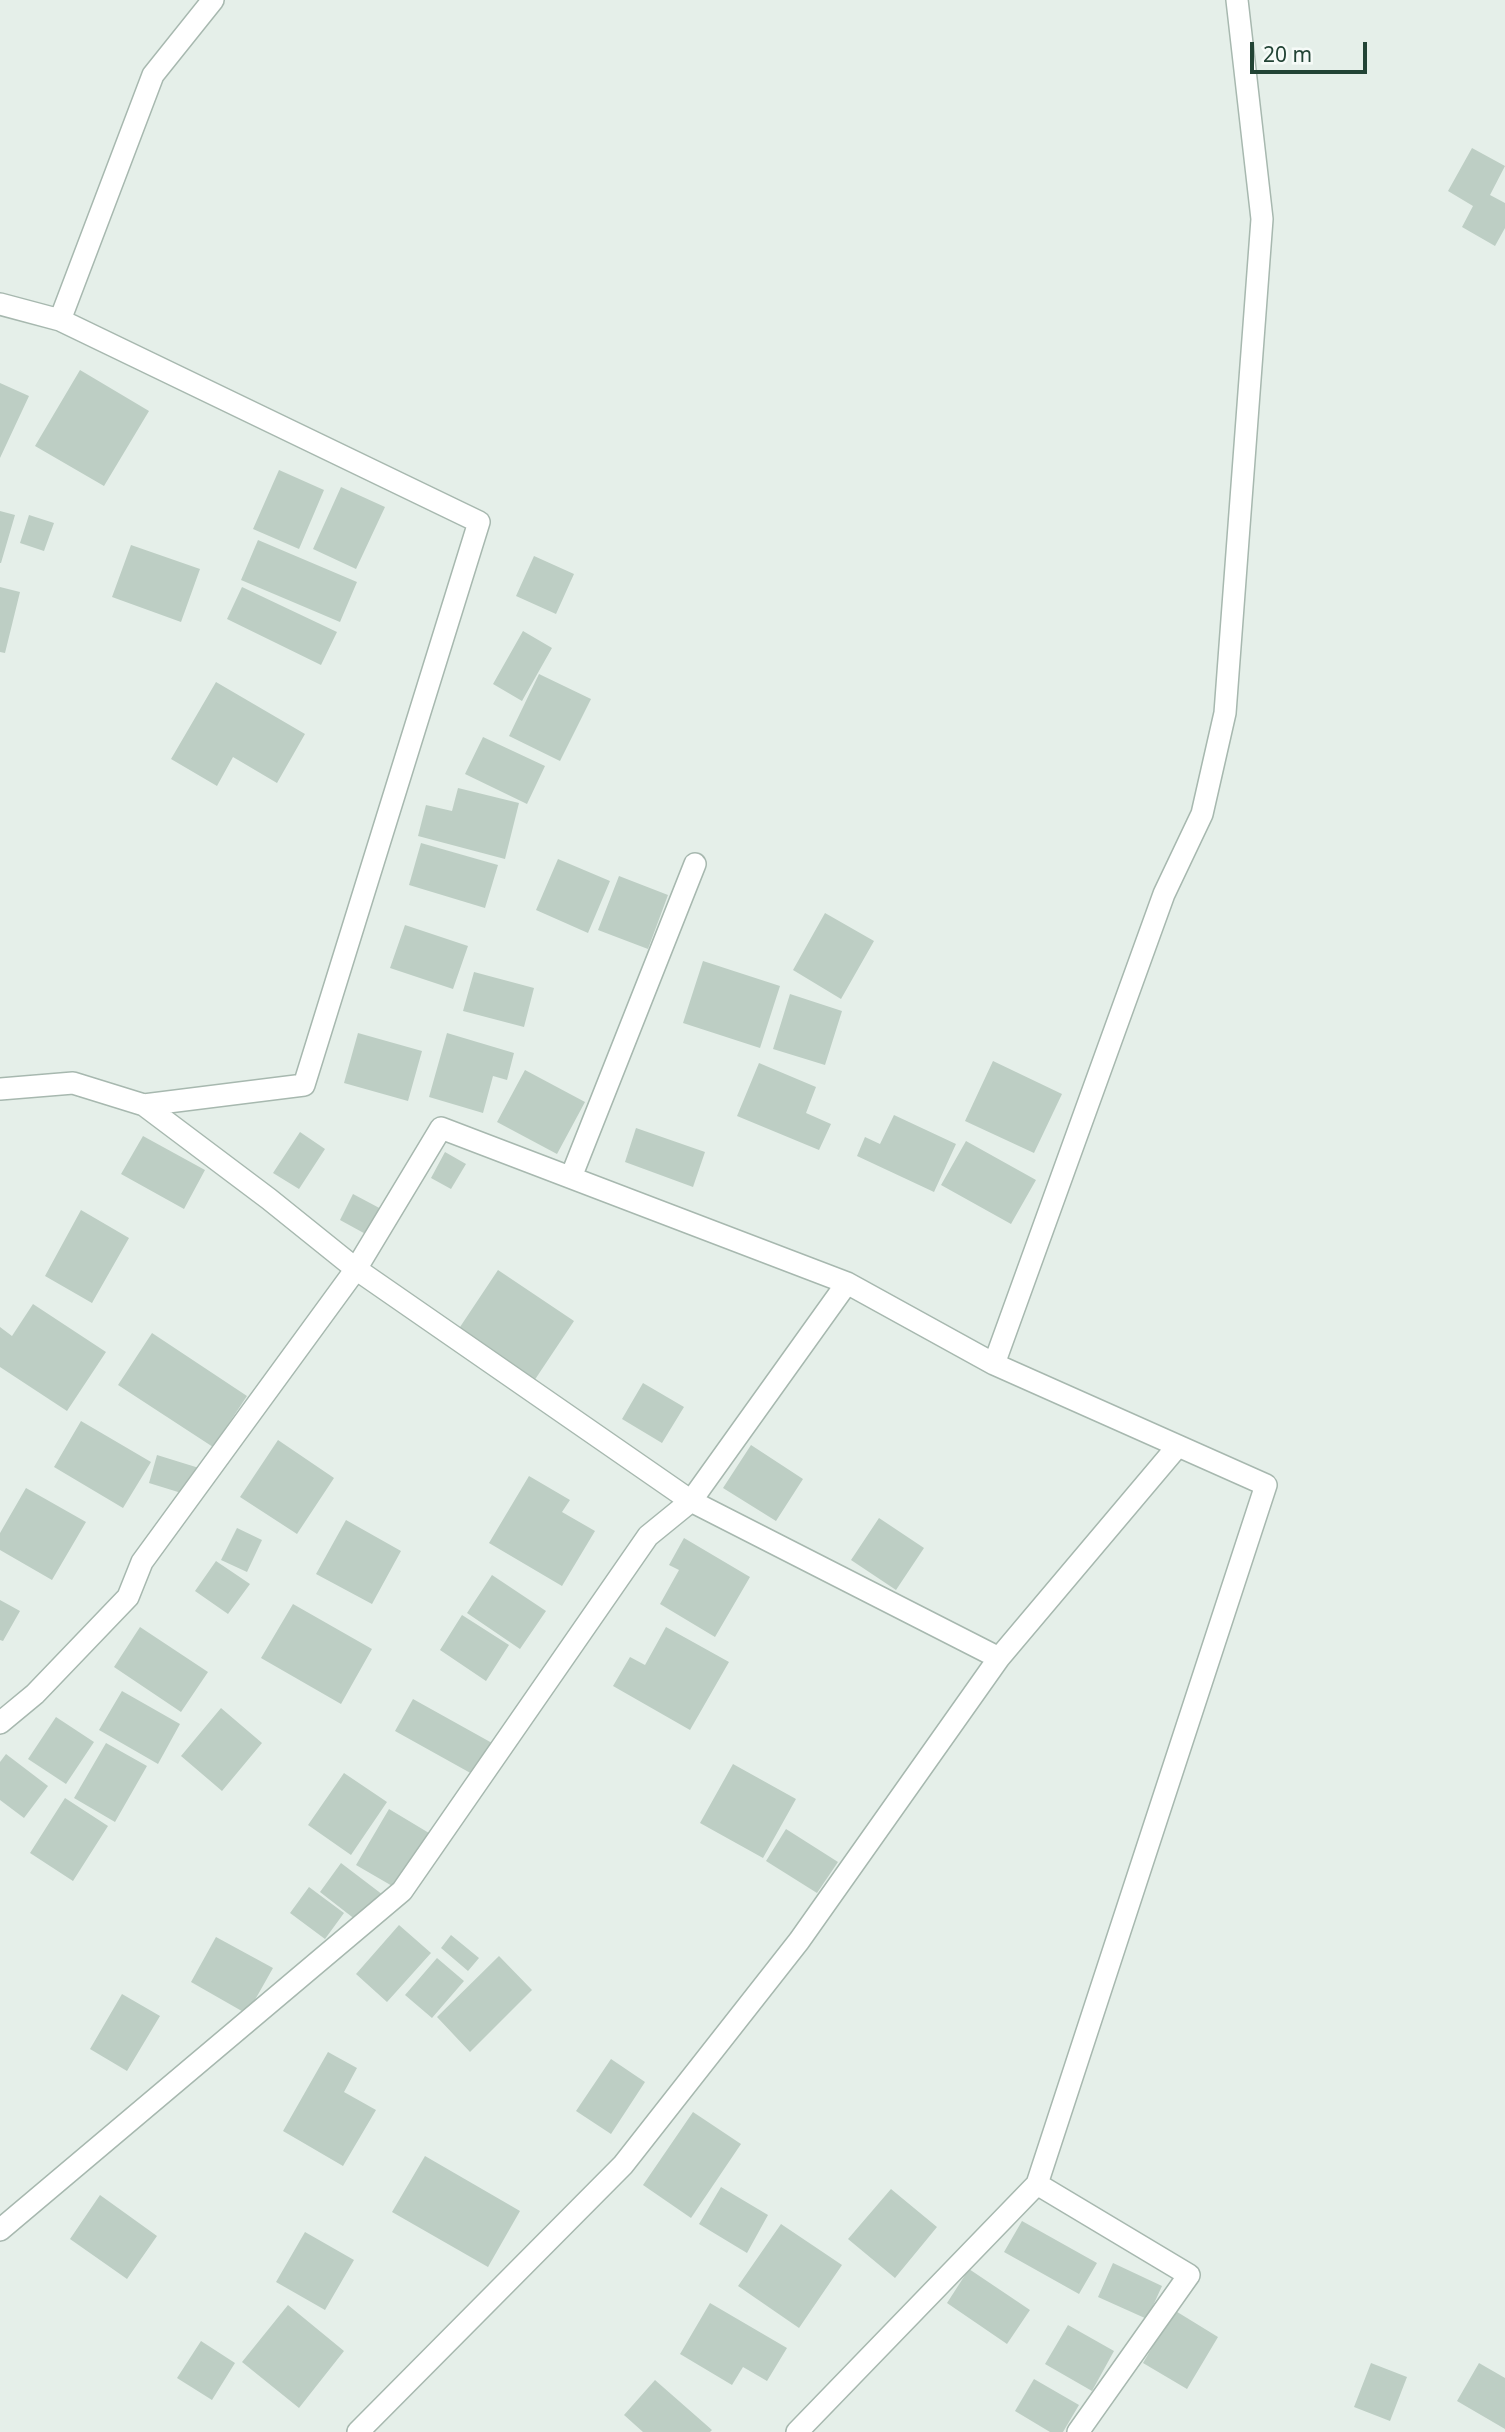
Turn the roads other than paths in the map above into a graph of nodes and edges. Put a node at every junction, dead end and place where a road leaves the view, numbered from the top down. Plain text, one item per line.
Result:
1 (213, 0) edge
2 (1237, 0) edge
3 (0, 304) edge
4 (60, 320) junction
5 (695, 864) dead end
6 (0, 1090) edge
7 (144, 1105) junction
8 (570, 1177) junction
9 (356, 1269) junction
10 (847, 1283) junction
11 (994, 1364) junction
12 (1177, 1447) junction
13 (691, 1501) junction
14 (999, 1658) junction
15 (0, 1723) edge
16 (1037, 2184) junction
17 (0, 2230) edge
18 (358, 2432) edge
19 (797, 2432) edge
20 (1078, 2432) edge

1 - 4 street
2 - 11 street
3 - 4 street
4 - 7 street
5 - 8 street
6 - 7 street
7 - 9 street
8 - 9 street
8 - 10 street
9 - 13 street
9 - 15 street
10 - 11 street
10 - 13 street
11 - 12 street
12 - 14 street
12 - 16 street
13 - 14 street
13 - 17 street
14 - 18 street
16 - 19 street
16 - 20 street

